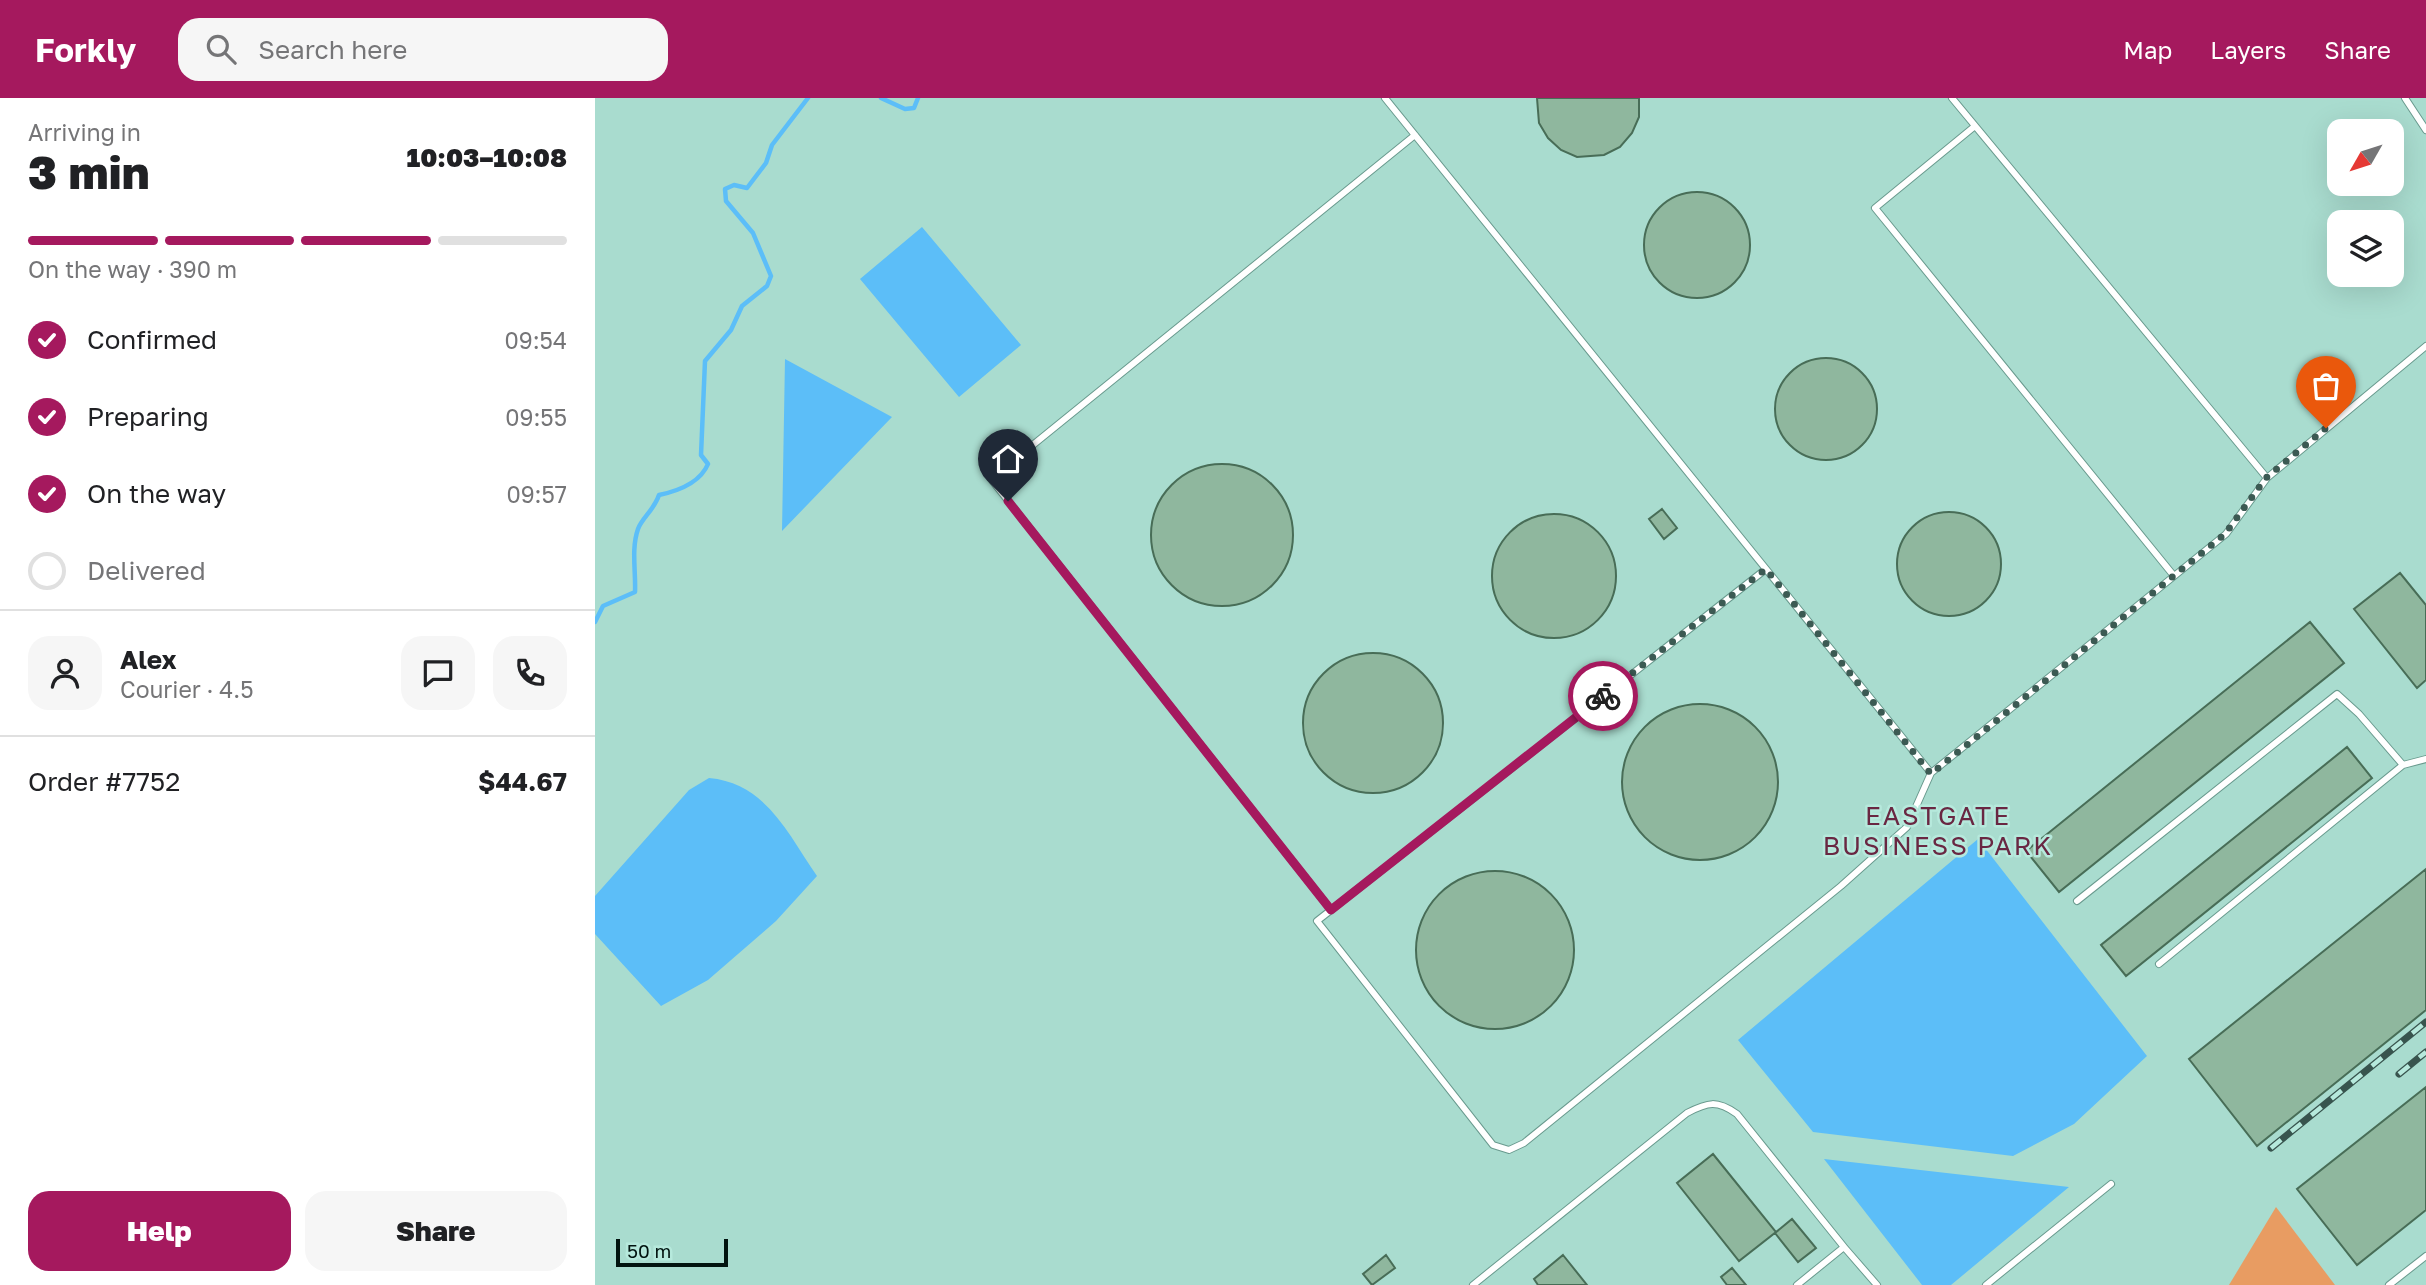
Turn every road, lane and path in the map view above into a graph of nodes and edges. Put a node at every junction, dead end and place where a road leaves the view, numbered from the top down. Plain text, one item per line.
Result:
1 (1385, 98) edge
2 (1952, 98) edge
3 (2405, 98) edge
4 (1975, 126) junction
5 (2426, 130) edge
6 (1415, 135) junction
7 (2426, 346) edge
8 (2266, 478) junction
9 (1766, 569) junction
10 (2174, 576) junction
11 (2426, 759) edge
12 (2403, 765) junction
13 (1931, 774) junction
14 (2077, 901) dead end
15 (1331, 910) junction
16 (2159, 964) dead end
17 (2111, 1184) dead end
18 (1844, 1247) junction
19 (2426, 1256) edge
20 (1473, 1285) edge
21 (1797, 1285) edge
22 (1877, 1285) edge
23 (1986, 1285) edge
24 (2389, 1285) edge

1 - 6 lane
2 - 4 lane
3 - 5 lane
4 - 8 lane
4 - 10 lane
6 - 9 lane
6 - 15 lane
7 - 8 lane
8 - 10 lane
9 - 13 lane
9 - 15 lane
10 - 13 lane
11 - 12 lane
12 - 14 lane
12 - 16 lane
13 - 15 lane
17 - 23 lane
18 - 20 lane
18 - 21 lane
18 - 22 lane
19 - 24 lane

